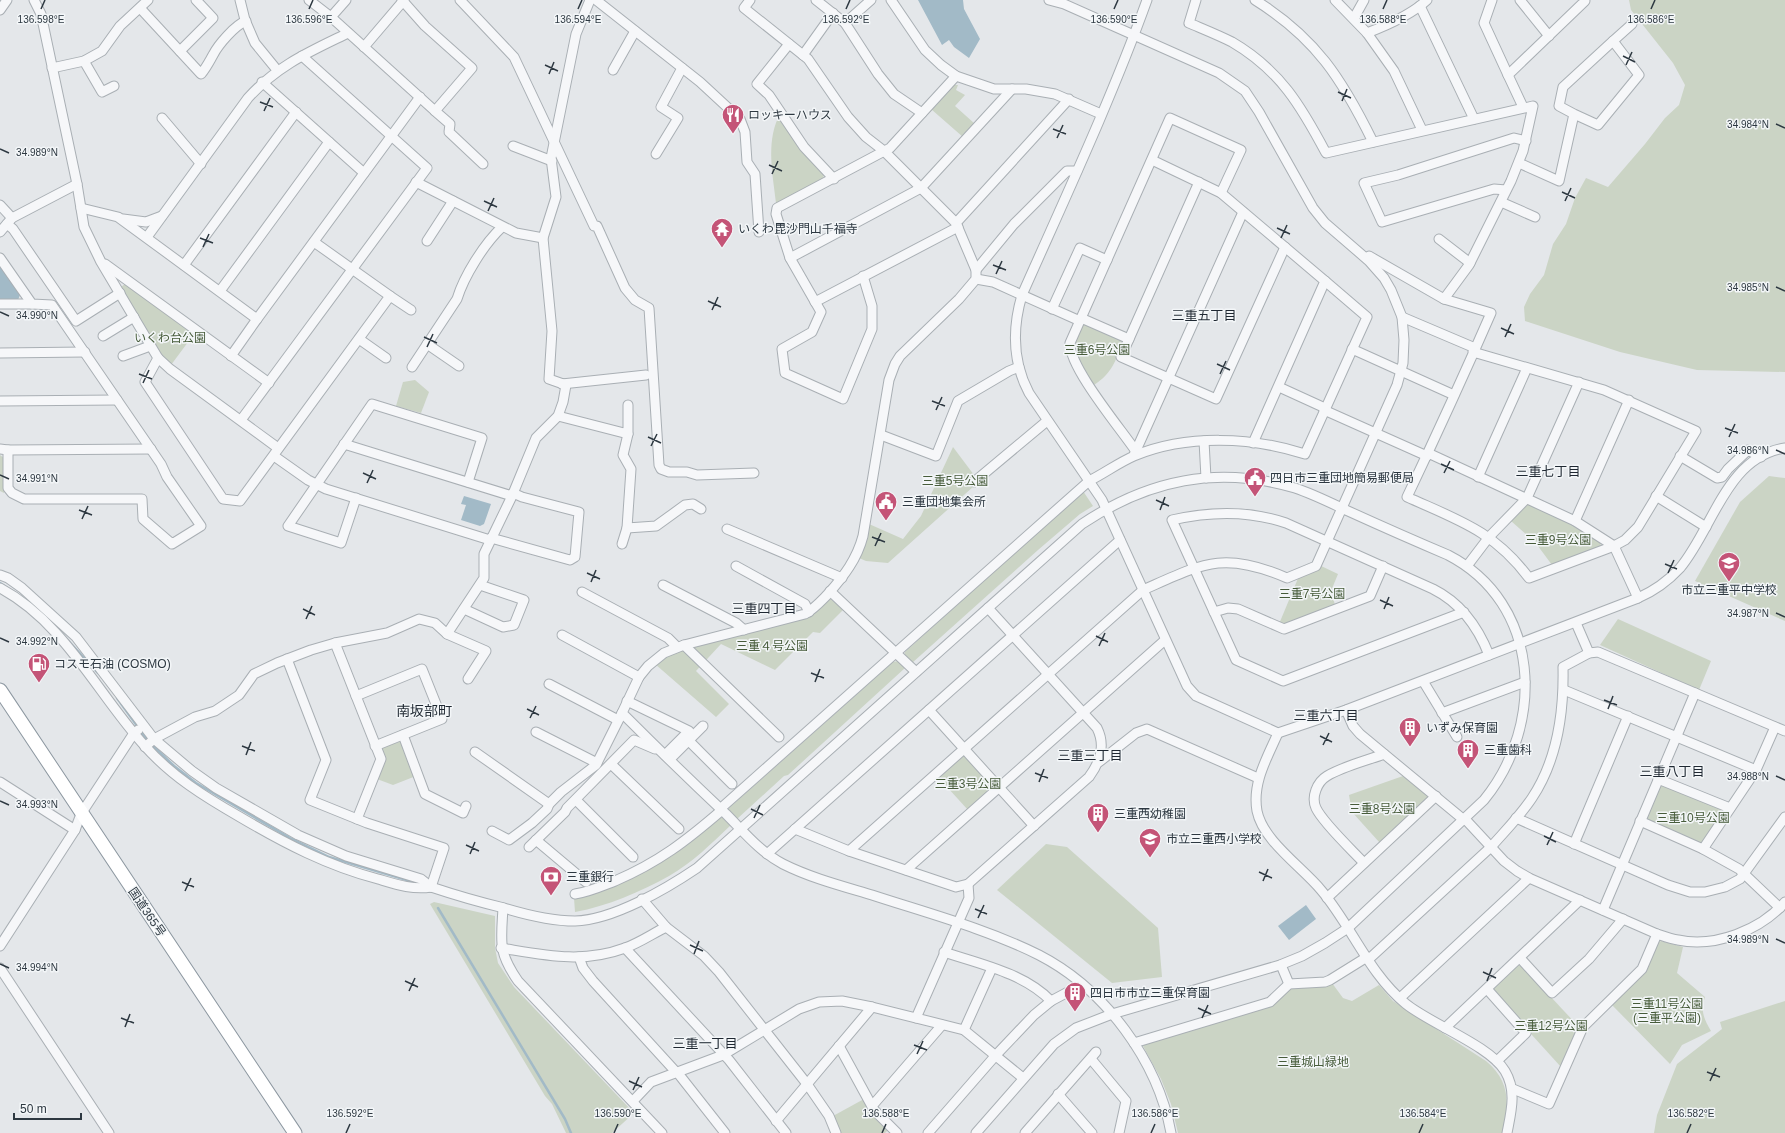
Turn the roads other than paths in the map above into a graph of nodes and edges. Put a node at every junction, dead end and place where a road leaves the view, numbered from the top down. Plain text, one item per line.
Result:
1 (7, 0) edge
2 (34, 0) edge
3 (148, 0) edge
4 (196, 0) edge
5 (240, 0) edge
6 (309, 0) edge
7 (346, 0) edge
8 (403, 0) edge
9 (460, 0) edge
10 (590, 0) edge
11 (596, 0) edge
12 (750, 0) edge
13 (816, 0) edge
14 (871, 0) edge
15 (891, 0) edge
16 (1049, 0) edge
17 (1148, 0) edge
18 (1196, 0) edge
19 (1255, 0) edge
20 (1336, 0) edge
21 (1364, 0) edge
22 (1492, 0) edge
23 (1520, 0) edge
24 (1584, 0) edge
25 (1423, 3) edge
26 (140, 8) junction
27 (0, 10) edge
28 (833, 14) junction
29 (331, 17) junction
30 (1354, 18) junction
31 (246, 21) junction
32 (845, 23) junction
33 (1632, 24) dead end
34 (635, 31) junction
35 (348, 33) junction
36 (1367, 33) junction
37 (1135, 35) junction
38 (1548, 36) junction
39 (1613, 41) junction
40 (789, 44) junction
41 (364, 47) junction
42 (180, 51) junction
43 (803, 55) junction
44 (302, 56) junction
45 (84, 61) junction
46 (52, 68) junction
47 (682, 68) junction
48 (277, 70) junction
49 (613, 70) dead end
50 (1508, 75) junction
51 (956, 76) junction
52 (262, 82) junction
53 (114, 86) dead end
54 (1012, 89) junction
55 (420, 97) junction
56 (1069, 99) junction
57 (1522, 107) junction
58 (435, 111) junction
59 (296, 112) junction
60 (922, 113) junction
61 (1101, 114) junction
62 (1574, 114) junction
63 (162, 118) dead end
64 (1474, 119) junction
65 (1422, 130) junction
66 (392, 136) junction
67 (554, 140) junction
68 (1526, 141) junction
69 (329, 142) junction
70 (1373, 142) junction
71 (513, 146) dead end
72 (884, 152) junction
73 (656, 154) dead end
74 (1152, 160) junction
75 (552, 161) junction
76 (1519, 163) junction
77 (200, 164) junction
78 (483, 164) dead end
79 (1077, 171) junction
80 (364, 173) junction
81 (834, 178) junction
82 (416, 182) junction
83 (1199, 182) junction
84 (77, 184) junction
85 (922, 188) junction
86 (1506, 190) junction
87 (1221, 193) junction
88 (453, 201) junction
89 (1501, 202) junction
90 (0, 205) edge
91 (81, 208) junction
92 (1243, 212) junction
93 (162, 216) junction
94 (118, 217) junction
95 (1535, 218) dead end
96 (10, 221) junction
97 (957, 225) junction
98 (502, 227) junction
99 (0, 232) edge
100 (759, 232) dead end
101 (147, 237) junction
102 (543, 238) junction
103 (1439, 239) dead end
104 (314, 242) junction
105 (427, 242) dead end
106 (1285, 247) junction
107 (1354, 247) junction
108 (0, 258) edge
109 (790, 258) junction
110 (1107, 260) junction
111 (101, 262) junction
112 (1470, 263) junction
113 (184, 265) junction
114 (353, 269) junction
115 (976, 274) junction
116 (863, 276) junction
117 (1325, 281) junction
118 (220, 291) junction
119 (120, 293) junction
120 (1022, 295) junction
121 (390, 296) junction
122 (1444, 299) junction
123 (815, 302) junction
124 (0, 304) edge
125 (32, 304) junction
126 (1052, 309) junction
127 (411, 310) dead end
128 (134, 317) junction
129 (1402, 317) junction
130 (257, 318) junction
131 (1080, 319) junction
132 (103, 336) dead end
133 (359, 338) junction
134 (1129, 339) junction
135 (427, 344) junction
136 (150, 346) junction
137 (1352, 349) junction
138 (1474, 350) junction
139 (85, 352) junction
140 (0, 353) edge
141 (123, 356) dead end
142 (231, 356) junction
143 (158, 358) junction
144 (386, 358) dead end
145 (459, 366) dead end
146 (412, 367) dead end
147 (1019, 367) junction
148 (1527, 368) junction
149 (1402, 371) junction
150 (646, 375) dead end
151 (1168, 378) junction
152 (1579, 382) junction
153 (269, 383) junction
154 (562, 384) junction
155 (1279, 387) junction
156 (1454, 395) junction
157 (0, 400) edge
158 (117, 400) junction
159 (1629, 400) junction
160 (628, 405) dead end
161 (1325, 409) junction
162 (558, 416) junction
163 (241, 420) junction
164 (1047, 421) junction
165 (1376, 433) junction
166 (628, 434) junction
167 (881, 435) junction
168 (1204, 441) junction
169 (1253, 443) junction
170 (344, 444) junction
171 (1785, 448) edge
172 (150, 449) junction
173 (4, 450) edge
174 (276, 452) junction
175 (1134, 453) junction
176 (1427, 455) junction
177 (1680, 456) junction
178 (1761, 457) junction
179 (754, 473) dead end
180 (1478, 477) junction
181 (1206, 478) junction
182 (1089, 481) junction
183 (468, 482) junction
184 (974, 482) dead end
185 (316, 484) junction
186 (513, 494) junction
187 (1656, 496) junction
188 (356, 498) junction
189 (1527, 498) junction
190 (1106, 508) junction
191 (1341, 508) junction
192 (701, 509) dead end
193 (1575, 521) junction
194 (1706, 527) junction
195 (627, 528) junction
196 (727, 529) dead end
197 (1489, 537) junction
198 (491, 539) junction
199 (1120, 540) junction
200 (1327, 541) junction
201 (622, 544) dead end
202 (1614, 546) junction
203 (736, 566) dead end
204 (1383, 566) junction
205 (1467, 566) junction
206 (1194, 568) junction
207 (0, 575) edge
208 (842, 578) junction
209 (480, 585) junction
210 (663, 585) dead end
211 (0, 588) edge
212 (1143, 590) junction
213 (830, 591) junction
214 (582, 592) dead end
215 (1638, 598) junction
216 (988, 608) junction
217 (464, 609) junction
218 (809, 612) junction
219 (1214, 612) junction
220 (1464, 612) junction
221 (1576, 623) junction
222 (744, 630) junction
223 (447, 634) junction
224 (562, 635) dead end
225 (1013, 635) junction
226 (1165, 640) junction
227 (335, 643) junction
228 (1520, 644) junction
229 (681, 646) junction
230 (86, 650) junction
231 (896, 653) junction
232 (1589, 653) junction
233 (1489, 655) junction
234 (77, 658) junction
235 (287, 659) junction
236 (916, 672) junction
237 (1048, 674) junction
238 (639, 677) junction
239 (468, 679) dead end
240 (1423, 681) junction
241 (1525, 682) junction
242 (549, 684) dead end
243 (0, 690) edge
244 (1564, 690) junction
245 (1695, 694) junction
246 (356, 696) junction
247 (627, 701) junction
248 (929, 710) junction
249 (1346, 710) junction
250 (1083, 712) junction
251 (1442, 713) junction
252 (620, 716) junction
253 (1628, 716) junction
254 (143, 726) junction
255 (703, 726) dead end
256 (1775, 727) junction
257 (1785, 731) edge
258 (536, 732) dead end
259 (134, 734) junction
260 (1278, 734) junction
261 (403, 735) junction
262 (1676, 736) junction
263 (1457, 737) dead end
264 (779, 738) dead end
265 (154, 739) junction
266 (689, 741) junction
267 (145, 746) junction
268 (375, 746) junction
269 (964, 749) junction
270 (475, 752) dead end
271 (1384, 754) junction
272 (665, 755) junction
273 (1099, 762) junction
274 (597, 763) junction
275 (612, 764) junction
276 (1756, 770) junction
277 (1258, 778) junction
278 (1658, 779) junction
279 (0, 782) edge
280 (732, 784) dead end
281 (998, 786) junction
282 (1436, 796) junction
283 (576, 800) junction
284 (549, 804) junction
285 (466, 806) dead end
286 (1730, 808) junction
287 (721, 810) junction
288 (81, 814) junction
289 (1785, 817) edge
290 (1516, 818) junction
291 (357, 819) junction
292 (1464, 820) junction
293 (1640, 821) junction
294 (1034, 826) junction
295 (679, 829) dead end
296 (741, 829) junction
297 (796, 829) junction
298 (75, 830) junction
299 (492, 831) dead end
300 (536, 840) junction
301 (1574, 844) junction
302 (529, 847) dead end
303 (1491, 847) junction
304 (1703, 849) junction
305 (849, 851) junction
306 (767, 854) junction
307 (633, 857) dead end
308 (1364, 863) junction
309 (1622, 864) junction
310 (906, 870) junction
311 (1745, 874) junction
312 (1529, 878) junction
313 (586, 882) dead end
314 (968, 884) junction
315 (431, 887) junction
316 (575, 894) dead end
317 (1326, 898) junction
318 (642, 900) junction
319 (1580, 900) junction
320 (1783, 905) edge
321 (503, 908) junction
322 (1603, 910) junction
323 (1623, 919) junction
324 (957, 923) junction
325 (666, 927) junction
326 (1348, 928) junction
327 (1657, 934) junction
328 (0, 946) edge
329 (501, 948) junction
330 (625, 948) junction
331 (944, 952) junction
332 (579, 958) junction
333 (1368, 958) junction
334 (1520, 958) junction
335 (1281, 965) junction
336 (0, 968) edge
337 (992, 968) junction
338 (1289, 984) junction
339 (1081, 985) junction
340 (1487, 989) junction
341 (1400, 998) junction
342 (1051, 1001) junction
343 (872, 1007) junction
344 (1112, 1014) junction
345 (916, 1018) junction
346 (942, 1025) junction
347 (1445, 1028) junction
348 (764, 1029) junction
349 (964, 1030) junction
350 (1134, 1043) junction
351 (839, 1046) junction
352 (723, 1055) junction
353 (996, 1055) junction
354 (1497, 1061) junction
355 (677, 1072) junction
356 (1023, 1078) junction
357 (807, 1084) junction
358 (1513, 1089) junction
359 (1058, 1094) junction
360 (632, 1101) junction
361 (872, 1106) junction
362 (776, 1121) junction
363 (1028, 1132) edge
364 (110, 1133) edge
365 (295, 1133) edge
366 (662, 1133) edge
367 (726, 1133) edge
368 (786, 1133) edge
369 (836, 1133) edge
370 (897, 1133) edge
371 (928, 1133) edge
372 (976, 1133) edge
373 (1092, 1133) edge
374 (1119, 1133) edge
375 (1171, 1133) edge
376 (1507, 1133) edge

1 - 27 street
2 - 46 street
3 - 26 street
4 - 42 street
5 - 31 street
6 - 29 street
7 - 29 street
8 - 41 street
8 - 58 street
9 - 67 street
10 - 67 street
11 - 34 street
12 - 40 street
13 - 28 street
14 - 32 street
15 - 51 street
16 - 37 street
17 - 37 street
18 - 70 street
19 - 70 street
20 - 30 street
21 - 30 street
22 - 50 street
23 - 38 street
24 - 38 street
25 - 36 street
25 - 64 street
26 - 42 street
26 - 45 street
28 - 32 street
28 - 43 street
29 - 35 street
30 - 36 street
31 - 42 street
31 - 48 street
32 - 60 street
33 - 39 street
34 - 47 street
34 - 49 street
35 - 41 street
35 - 44 street
36 - 65 street
37 - 61 street
37 - 107 street
38 - 50 street
39 - 62 street
39 - 62 street
40 - 43 street
40 - 81 street
41 - 55 street
43 - 72 street
44 - 48 street
44 - 66 street
45 - 46 street
45 - 53 street
46 - 84 street
47 - 73 street
47 - 100 street
48 - 52 street
50 - 57 street
51 - 54 street
51 - 60 street
52 - 59 street
52 - 77 street
54 - 56 street
54 - 85 street
55 - 58 street
55 - 66 street
56 - 61 street
56 - 97 street
57 - 64 street
57 - 68 street
58 - 78 street
59 - 69 street
59 - 113 street
60 - 72 street
61 - 79 street
62 - 76 street
63 - 77 street
64 - 65 street
65 - 70 street
66 - 80 street
66 - 82 street
67 - 75 street
67 - 179 street
68 - 76 street
68 - 86 street
69 - 80 street
69 - 118 street
71 - 75 street
72 - 81 street
72 - 85 street
74 - 83 street
74 - 87 street
74 - 110 street
75 - 102 street
76 - 86 street
77 - 93 street
79 - 115 street
79 - 120 street
80 - 104 street
81 - 109 street
82 - 88 street
82 - 114 street
83 - 87 street
83 - 134 street
84 - 91 street
84 - 96 street
85 - 97 street
85 - 109 street
86 - 89 street
87 - 92 street
88 - 98 street
88 - 105 street
89 - 95 street
89 - 112 street
90 - 96 street
91 - 94 street
91 - 111 street
92 - 106 street
92 - 151 street
93 - 94 street
93 - 101 street
94 - 101 street
96 - 99 street
96 - 119 street
97 - 115 street
97 - 116 street
98 - 102 street
98 - 135 street
101 - 113 street
102 - 154 street
103 - 112 street
104 - 114 street
104 - 130 street
106 - 117 street
106 - 151 street
107 - 122 street
107 - 129 street
108 - 125 street
109 - 123 street
110 - 126 street
110 - 131 street
111 - 119 street
111 - 142 street
112 - 122 street
113 - 118 street
114 - 121 street
114 - 153 street
115 - 120 street
115 - 167 street
116 - 123 street
116 - 123 street
117 - 137 street
117 - 155 street
118 - 130 street
119 - 128 street
120 - 126 street
120 - 147 street
121 - 127 street
121 - 133 street
122 - 138 street
124 - 125 street
125 - 139 street
126 - 131 street
128 - 132 street
128 - 136 street
129 - 138 street
129 - 149 street
130 - 142 street
131 - 134 street
131 - 175 street
133 - 144 street
133 - 174 street
134 - 151 street
135 - 145 street
135 - 146 street
136 - 141 street
136 - 143 street
137 - 149 street
137 - 161 street
138 - 148 street
138 - 156 street
139 - 140 street
139 - 158 street
142 - 153 street
143 - 163 street
143 - 174 street
147 - 164 street
147 - 167 street
148 - 152 street
148 - 180 street
149 - 156 street
149 - 165 street
150 - 154 street
151 - 175 street
152 - 159 street
152 - 189 street
153 - 163 street
154 - 162 street
155 - 161 street
155 - 169 street
156 - 176 street
157 - 158 street
158 - 172 street
159 - 177 street
159 - 193 street
160 - 166 street
161 - 165 street
161 - 169 street
162 - 166 street
162 - 186 street
163 - 174 street
164 - 182 street
164 - 184 street
165 - 176 street
165 - 191 street
166 - 195 street
167 - 208 street
168 - 169 street
168 - 175 street
168 - 181 street
170 - 183 street
170 - 183 street
170 - 185 street
171 - 178 street
172 - 173 street
172 - 173 street
174 - 185 street
175 - 182 street
176 - 180 street
176 - 197 street
177 - 178 street
177 - 187 street
178 - 194 street
180 - 189 street
181 - 190 street
181 - 191 street
182 - 190 street
182 - 231 street
183 - 186 street
185 - 188 street
185 - 188 street
186 - 198 street
186 - 198 street
187 - 194 street
187 - 202 street
188 - 198 street
189 - 193 street
189 - 197 street
190 - 199 street
190 - 216 street
191 - 200 street
191 - 205 street
192 - 195 street
193 - 202 street
194 - 215 street
195 - 201 street
196 - 208 street
197 - 202 street
197 - 205 street
198 - 209 street
199 - 212 street
199 - 225 street
200 - 204 street
200 - 206 street
200 - 206 street
202 - 215 street
203 - 218 street
204 - 219 street
204 - 220 street
205 - 228 street
206 - 212 street
206 - 219 street
207 - 230 street
208 - 213 street
209 - 217 street
209 - 217 street
210 - 222 street
211 - 234 street
212 - 226 street
212 - 237 street
213 - 218 street
213 - 231 street
214 - 229 street
215 - 221 street
216 - 225 street
216 - 236 street
217 - 223 street
218 - 222 street
219 - 220 street
220 - 233 street
221 - 228 street
221 - 232 street
222 - 229 street
223 - 227 street
223 - 239 street
224 - 238 street
225 - 237 street
225 - 248 street
226 - 250 street
226 - 260 street
227 - 235 street
227 - 246 street
228 - 233 street
228 - 241 street
229 - 238 street
229 - 264 street
230 - 234 street
230 - 254 street
231 - 236 street
231 - 287 street
232 - 244 street
232 - 245 street
233 - 240 street
234 - 259 street
235 - 265 street
235 - 291 street
236 - 296 street
237 - 250 street
237 - 269 street
238 - 247 street
240 - 249 street
240 - 251 street
241 - 251 street
241 - 292 street
242 - 252 street
243 - 288 highway, 国道365号
244 - 253 street
244 - 290 street
245 - 256 street
245 - 262 street
246 - 261 street
246 - 268 street
247 - 252 street
247 - 272 street
248 - 269 street
248 - 297 street
249 - 260 street
249 - 271 street
250 - 273 street
250 - 281 street
251 - 263 street
252 - 272 street
252 - 274 street
253 - 262 street
253 - 301 street
254 - 259 street
254 - 265 street
255 - 266 street
256 - 257 street
256 - 276 street
258 - 274 street
259 - 267 street
259 - 288 street
260 - 277 street
261 - 268 street
261 - 285 street
262 - 276 street
262 - 278 street
265 - 267 street
265 - 315 street
266 - 272 street
266 - 280 street
267 - 315 street
268 - 291 street
269 - 281 street
269 - 305 street
270 - 284 street
271 - 282 street
271 - 308 street
272 - 275 street
272 - 287 street
273 - 277 street
273 - 294 street
274 - 284 street
275 - 283 street
275 - 295 street
276 - 286 street
277 - 317 street
278 - 286 street
278 - 293 street
279 - 298 street
281 - 294 street
281 - 310 street
282 - 292 street
282 - 308 street
283 - 300 street
283 - 307 street
284 - 299 street
286 - 304 street
287 - 296 street
287 - 316 street
288 - 298 street
288 - 365 highway, 国道365号
289 - 311 street
290 - 301 street
290 - 303 street
291 - 315 street
292 - 303 street
292 - 326 street
293 - 304 street
293 - 309 street
294 - 314 street
296 - 306 street
296 - 318 street
297 - 305 street
297 - 306 street
298 - 328 street
300 - 302 street
300 - 313 street
301 - 309 street
303 - 312 street
303 - 333 street
304 - 311 street
305 - 310 street
306 - 324 street
308 - 317 street
309 - 311 street
309 - 322 street
310 - 314 street
311 - 320 street
312 - 319 street
312 - 341 street
314 - 324 street
315 - 321 street
317 - 326 street
318 - 321 street
318 - 325 street
319 - 322 street
319 - 334 street
320 - 327 street
321 - 329 street
322 - 323 street
323 - 327 street
323 - 334 street
324 - 331 street
324 - 339 street
325 - 330 street
325 - 348 street
326 - 333 street
326 - 335 street
327 - 358 street
329 - 332 street
329 - 360 street
330 - 332 street
330 - 352 street
331 - 337 street
331 - 345 street
332 - 355 street
333 - 338 street
333 - 341 street
334 - 340 street
335 - 338 street
335 - 344 street
336 - 364 street
337 - 342 street
337 - 349 street
338 - 350 street
339 - 342 street
339 - 344 street
340 - 347 street
340 - 354 street
341 - 347 street
342 - 353 street
343 - 345 street
343 - 348 street
343 - 351 street
344 - 350 street
344 - 356 street
345 - 346 street
346 - 349 street
346 - 361 street
347 - 354 street
348 - 352 street
348 - 357 street
349 - 353 street
350 - 375 street
351 - 357 street
351 - 361 street
352 - 355 street
352 - 362 street
353 - 356 street
353 - 371 street
354 - 358 street
355 - 360 street
355 - 367 street
356 - 372 street
357 - 362 street
357 - 369 street
358 - 376 street
359 - 363 street
359 - 373 street
359 - 374 street
360 - 366 street
361 - 370 street
362 - 368 street

